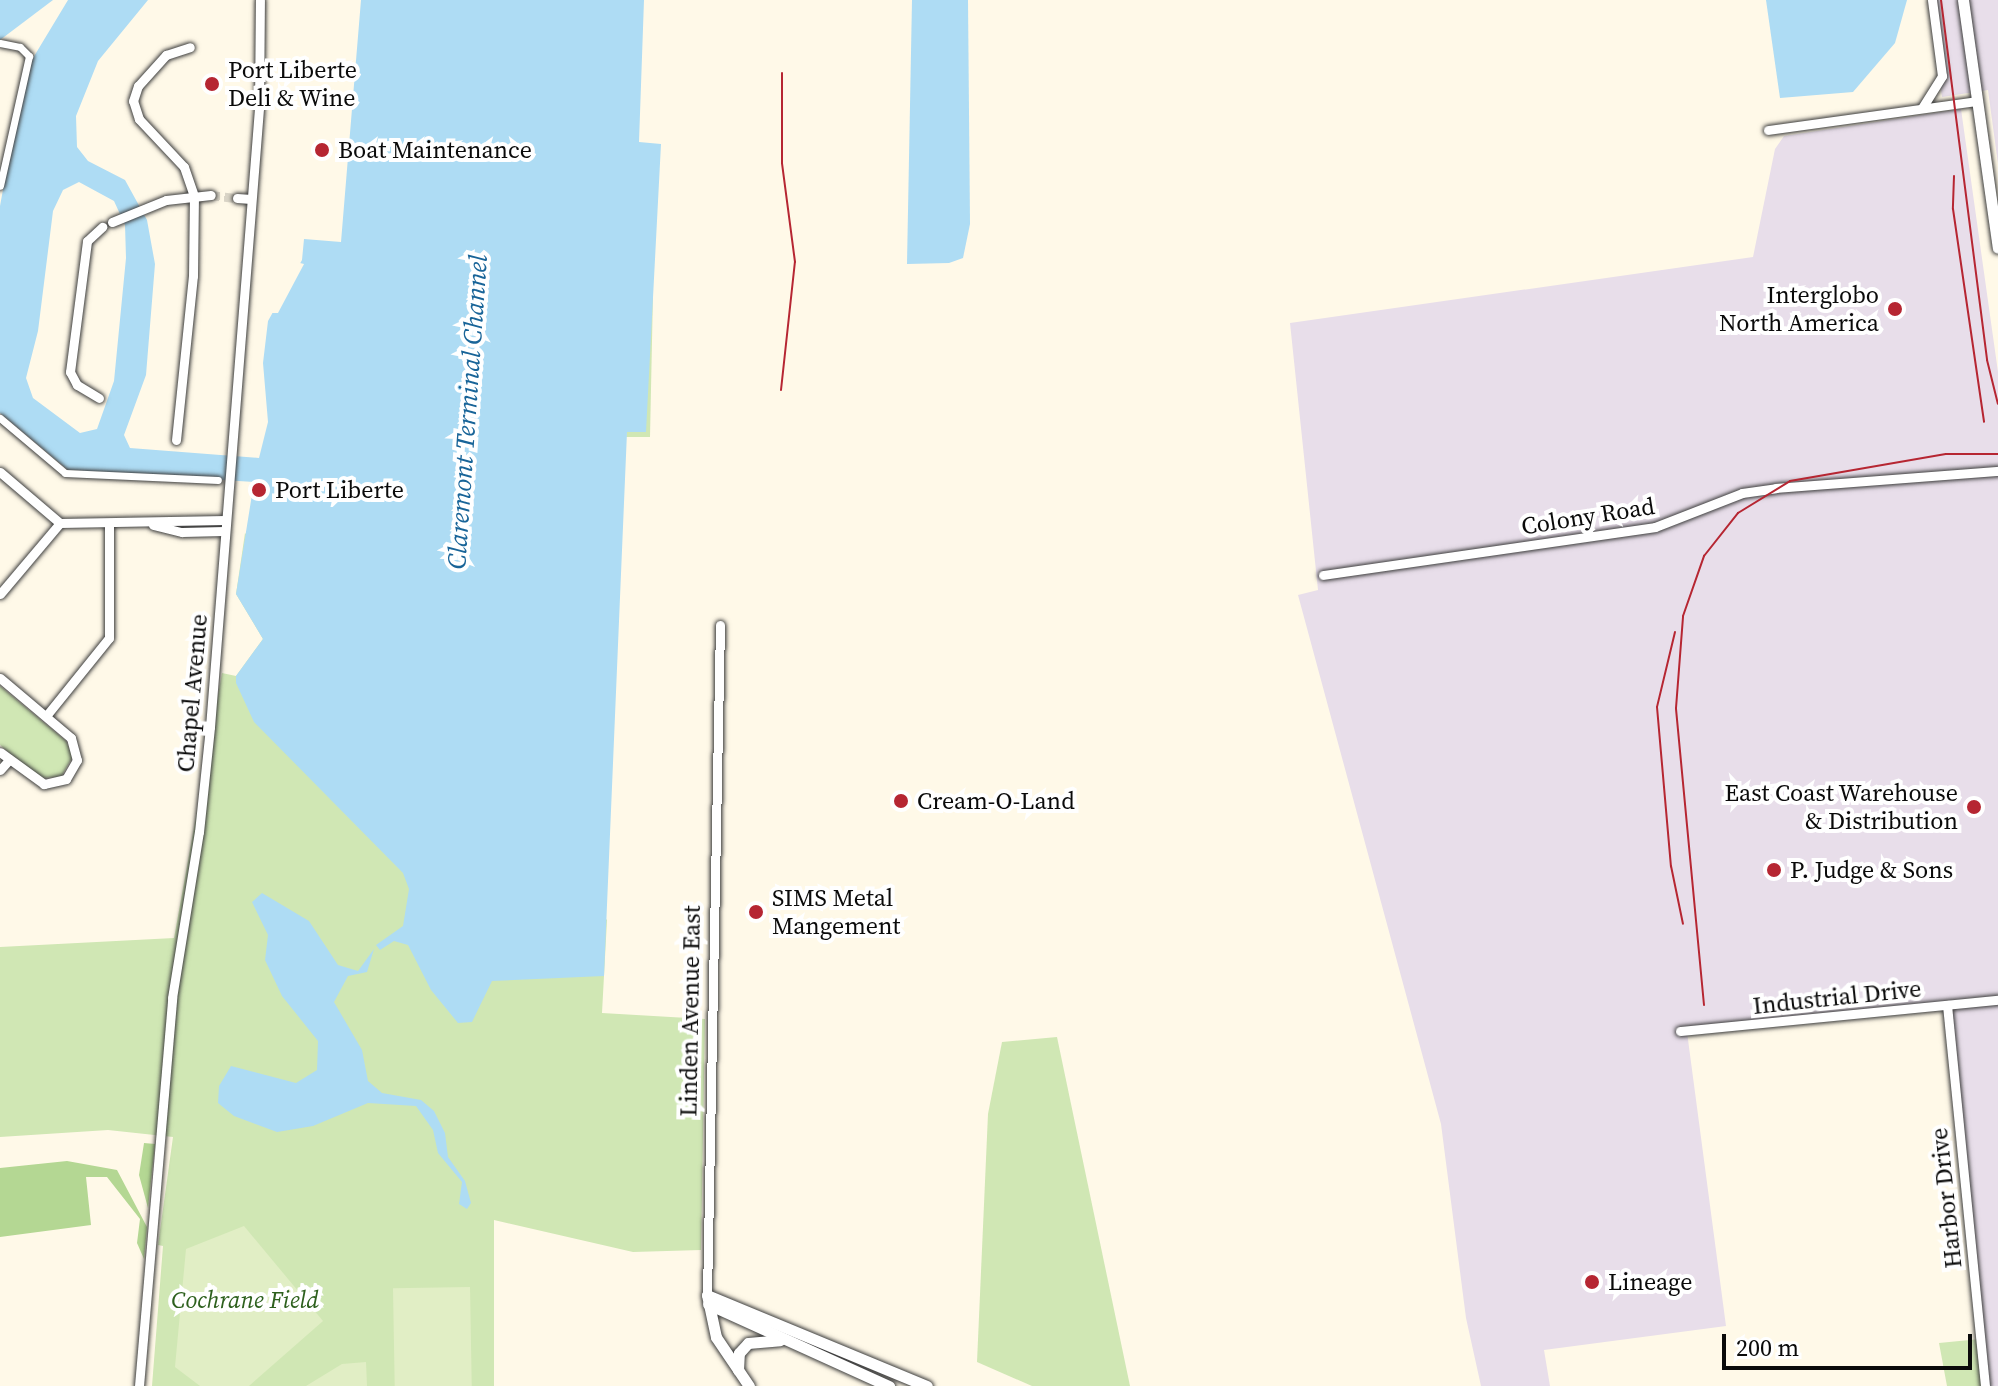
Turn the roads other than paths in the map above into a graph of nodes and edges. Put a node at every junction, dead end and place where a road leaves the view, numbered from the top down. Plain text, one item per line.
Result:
1 (260, 0) edge
2 (1932, 0) edge
3 (1963, 0) edge
4 (0, 43) edge
5 (190, 47) dead end
6 (1977, 101) junction
7 (1922, 108) junction
8 (1768, 130) dead end
9 (0, 186) edge
10 (211, 195) tunnel mouth
11 (194, 196) junction
12 (237, 198) tunnel mouth
13 (251, 199) junction
14 (1998, 248) edge
15 (99, 398) dead end
16 (0, 418) edge
17 (176, 440) dead end
18 (1998, 471) edge
19 (0, 472) edge
20 (223, 481) junction
21 (225, 520) junction
22 (142, 522) junction
23 (60, 523) junction
24 (109, 523) junction
25 (224, 531) junction
26 (1323, 575) dead end
27 (0, 594) edge
28 (720, 625) dead end
29 (0, 678) edge
30 (46, 716) junction
31 (0, 752) edge
32 (9, 760) junction
33 (0, 770) edge
34 (1998, 1000) edge
35 (1947, 1005) junction
36 (1680, 1031) dead end
37 (707, 1300) junction
38 (784, 1340) junction
39 (738, 1370) junction
40 (139, 1386) edge
41 (749, 1386) edge
42 (889, 1386) edge
43 (927, 1386) edge
44 (1985, 1386) edge

1 - 13 street, Chapel Avenue
2 - 7 street
3 - 6 street
4 - 9 street
5 - 11 street
6 - 7 street
6 - 14 street
7 - 8 street
10 - 11 street
11 - 15 street
11 - 17 street
12 - 13 street
13 - 20 street, Chapel Avenue
16 - 20 street
18 - 26 street, Colony Road
19 - 23 street
20 - 21 street, Chapel Avenue
21 - 22 street
21 - 25 street, Chapel Avenue
22 - 24 street
22 - 25 street
23 - 24 street
23 - 27 street
24 - 30 street
25 - 40 street, Chapel Avenue
28 - 37 street, Linden Avenue East
29 - 30 street
30 - 32 street
31 - 32 street
32 - 33 street
34 - 35 street, Industrial Drive
35 - 36 street, Industrial Drive
35 - 44 street, Harbor Drive
37 - 38 street
37 - 39 street, Linden Avenue East
37 - 43 street
38 - 39 street
38 - 42 street
39 - 41 street, Linden Avenue East

